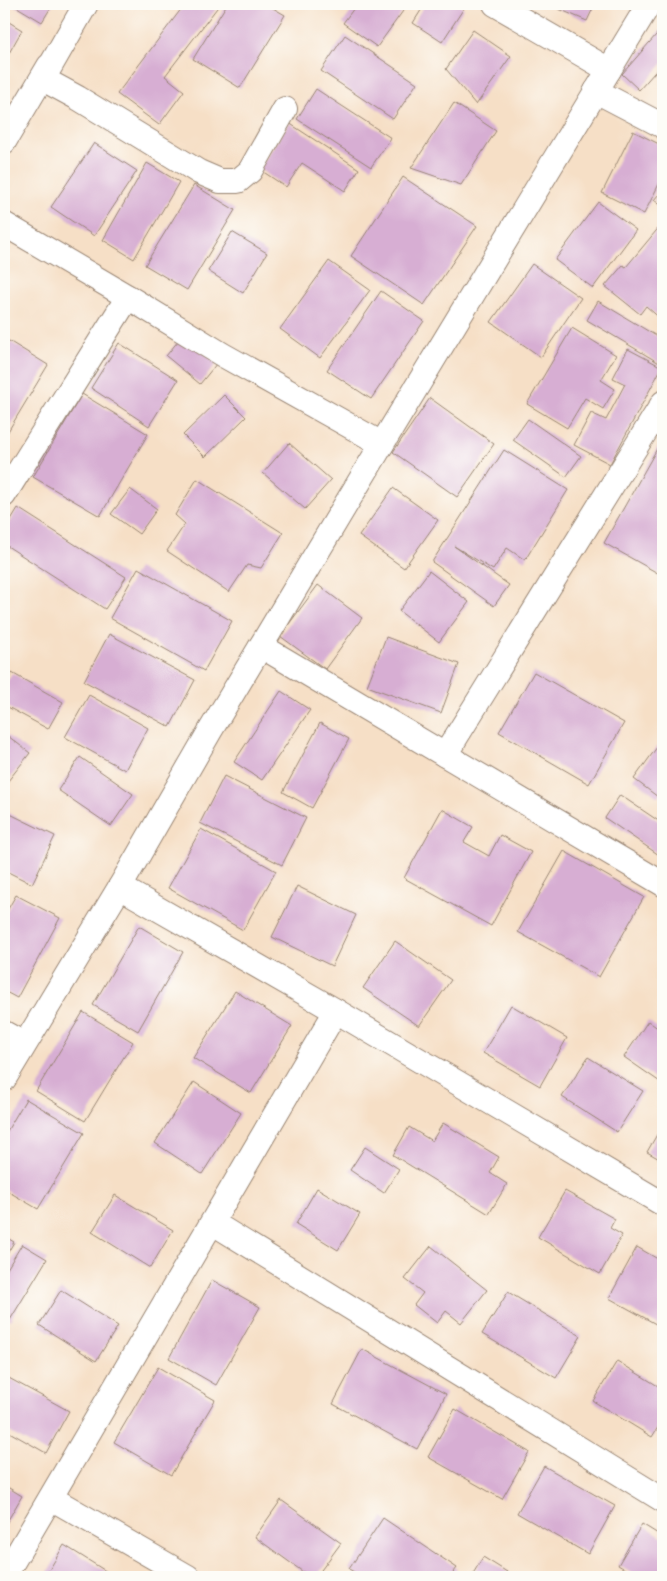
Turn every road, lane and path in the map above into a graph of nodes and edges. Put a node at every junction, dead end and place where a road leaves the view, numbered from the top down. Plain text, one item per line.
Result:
1 (86, 4) edge
2 (495, 4) edge
3 (649, 4) edge
4 (57, 52) junction
5 (608, 70) junction
6 (596, 91) junction
7 (285, 109) dead end
8 (663, 126) edge
9 (4, 142) edge
10 (4, 224) edge
11 (128, 297) junction
12 (663, 403) edge
13 (382, 444) junction
14 (4, 496) edge
15 (261, 646) junction
16 (445, 755) junction
17 (663, 884) edge
18 (120, 887) junction
19 (336, 1011) junction
20 (4, 1033) edge
21 (24, 1044) junction
22 (4, 1079) edge
23 (663, 1204) edge
24 (212, 1224) junction
25 (51, 1498) junction
26 (663, 1500) edge
27 (4, 1577) edge
28 (188, 1577) edge

1 - 4 street
2 - 5 street
3 - 5 street
4 - 7 street
4 - 9 street
5 - 6 street
6 - 8 street
6 - 13 street
10 - 11 street
11 - 13 street
11 - 14 street
12 - 16 street
13 - 15 street
15 - 16 street
15 - 18 street
16 - 17 street
18 - 19 street
18 - 21 street
19 - 23 street
19 - 24 street
20 - 21 street
21 - 22 street
24 - 25 street
24 - 26 street
25 - 27 street
25 - 28 street

